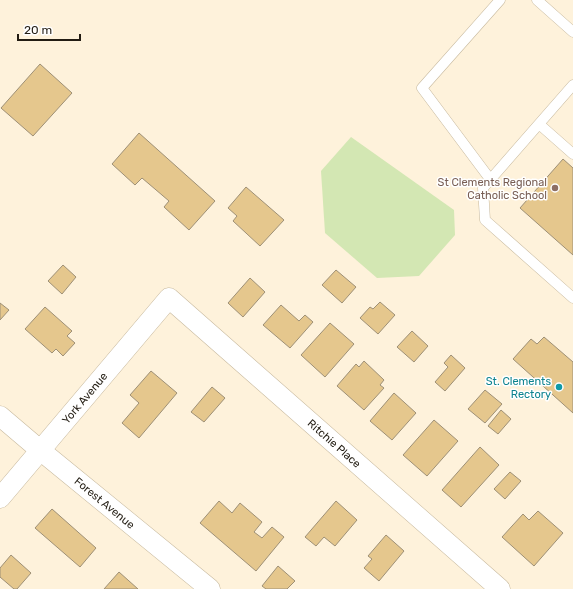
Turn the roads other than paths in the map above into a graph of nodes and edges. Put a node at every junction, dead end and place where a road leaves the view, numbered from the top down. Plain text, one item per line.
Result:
1 (500, 0) edge
2 (537, 0) edge
3 (573, 32) edge
4 (573, 86) edge
5 (539, 124) junction
6 (573, 154) edge
7 (490, 179) junction
8 (169, 298) joint
9 (573, 298) edge
10 (0, 416) edge
11 (40, 450) junction
12 (0, 498) edge
13 (210, 589) edge
14 (500, 589) edge

1 - 7 lane
2 - 3 lane
4 - 5 lane
5 - 6 lane
5 - 7 lane
7 - 9 lane
8 - 11 street, York Avenue
8 - 14 street, Ritchie Place
10 - 11 street, Forest Avenue
11 - 12 street, York Avenue
11 - 13 street, Forest Avenue

